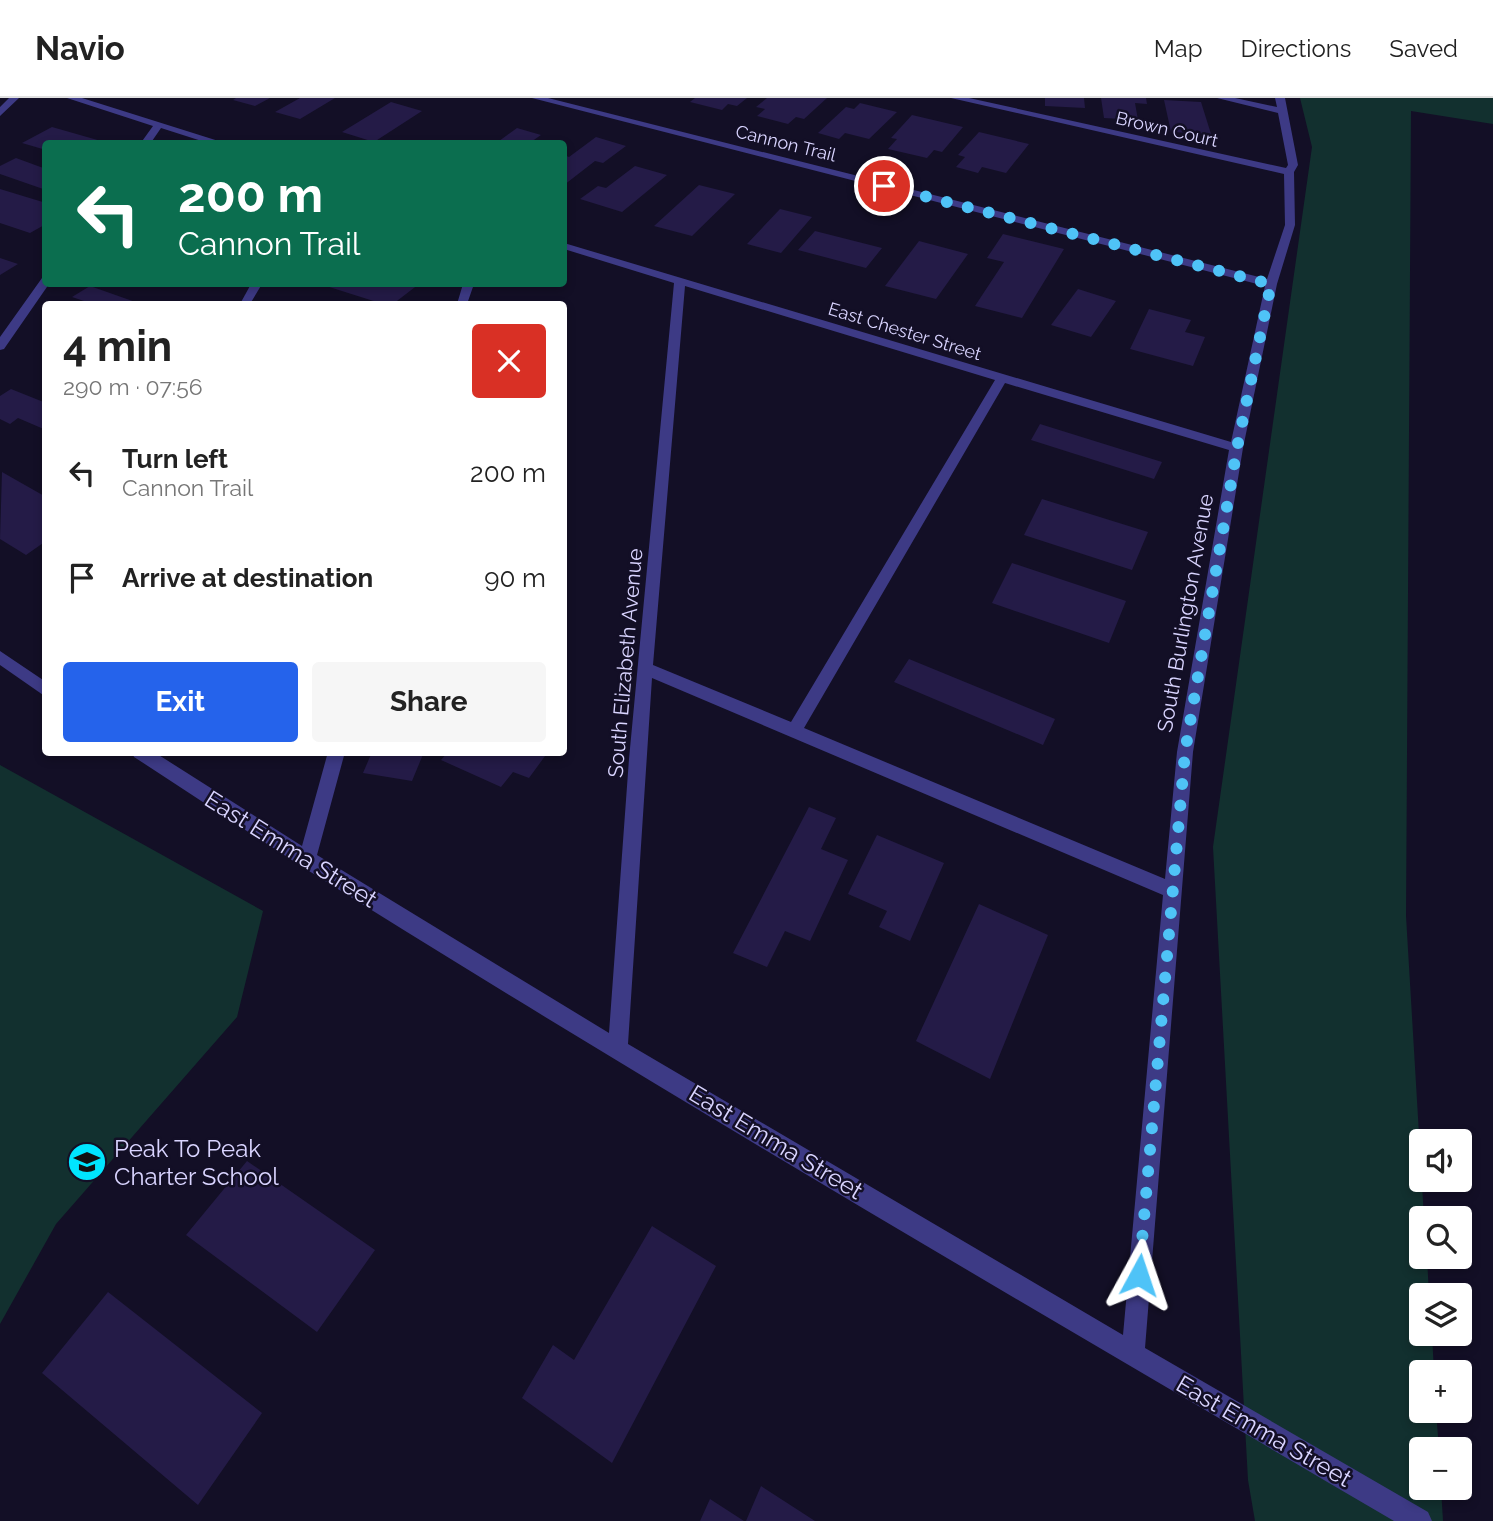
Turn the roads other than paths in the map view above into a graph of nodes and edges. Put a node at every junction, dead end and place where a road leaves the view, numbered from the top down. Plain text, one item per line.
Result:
1 (15, 98) edge
2 (72, 98) edge
3 (537, 98) edge
4 (956, 98) edge
5 (1222, 98) edge
6 (1281, 104) edge
7 (0, 113) edge
8 (159, 124) junction
9 (148, 140) edge
10 (210, 140) edge
11 (1289, 172) junction
12 (567, 247) edge
13 (680, 282) junction
14 (1271, 284) junction
15 (42, 286) edge
16 (0, 346) edge
17 (1002, 378) junction
18 (1237, 448) junction
19 (0, 657) edge
20 (645, 668) junction
21 (42, 687) edge
22 (794, 731) junction
23 (146, 756) edge
24 (336, 756) edge
25 (307, 860) junction
26 (1173, 891) junction
27 (618, 1048) junction
28 (1133, 1353) junction
29 (1419, 1521) edge

1 - 7 street
2 - 8 street
3 - 14 street, Cannon Trail
4 - 11 street, Brown Court
5 - 6 street
6 - 11 street, South Burlington Avenue
8 - 9 street
8 - 10 street
11 - 14 street, South Burlington Avenue
12 - 13 street, East Chester Street
13 - 17 street, East Chester Street
13 - 20 street, South Elizabeth Avenue
14 - 18 street, South Burlington Avenue
15 - 16 street
17 - 18 street, East Chester Street
17 - 22 street
18 - 26 street, South Burlington Avenue
19 - 21 street
20 - 22 street
20 - 27 street, South Elizabeth Avenue
22 - 26 street
23 - 25 street, East Emma Street
24 - 25 street
25 - 27 street, East Emma Street
26 - 28 street, South Burlington Avenue
27 - 28 street, East Emma Street
28 - 29 street, East Emma Street

